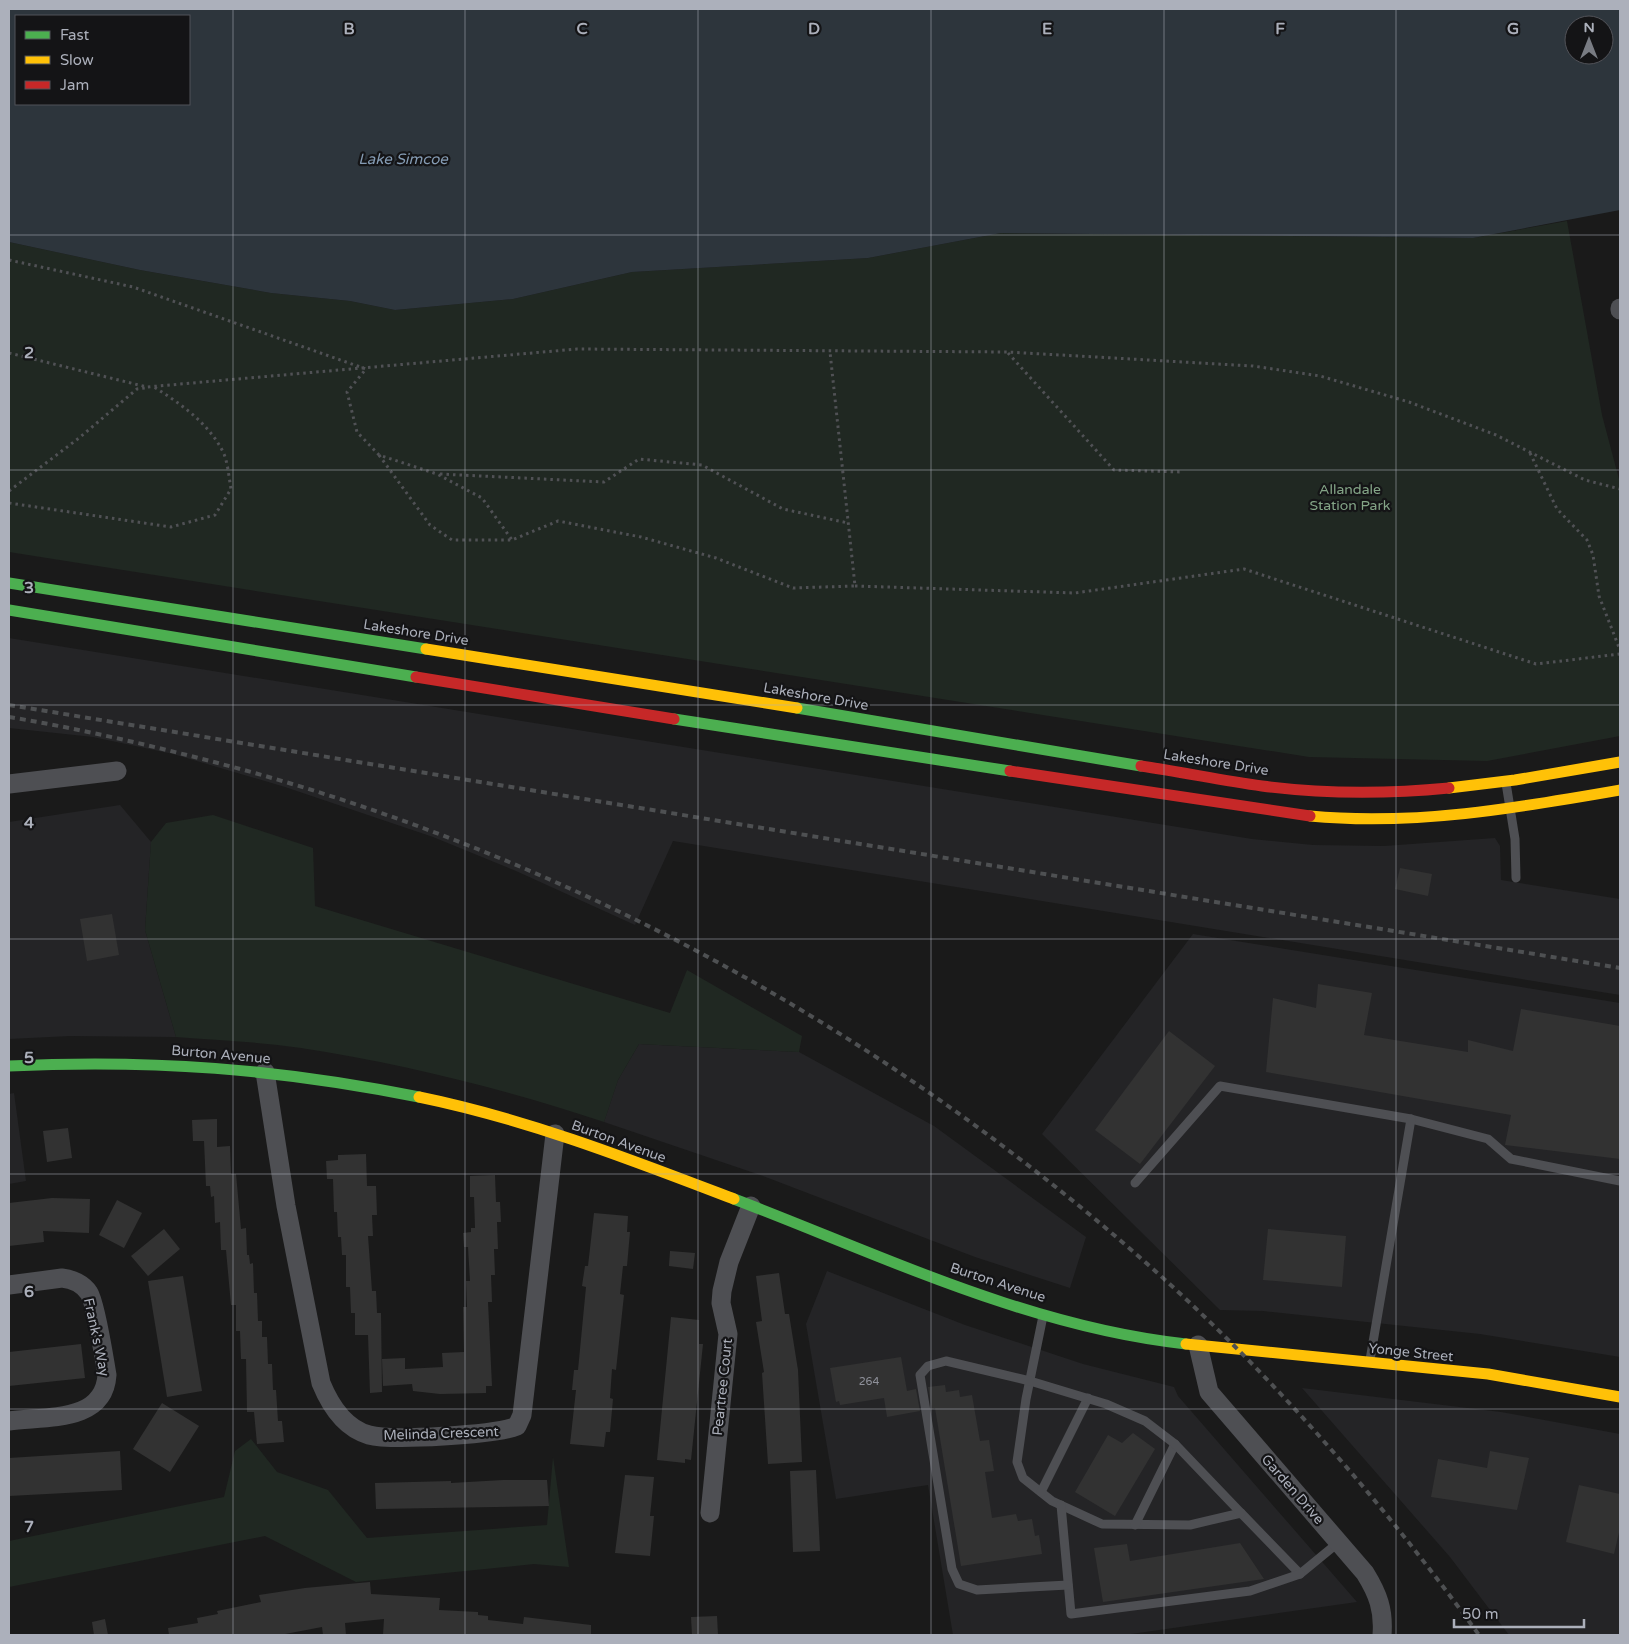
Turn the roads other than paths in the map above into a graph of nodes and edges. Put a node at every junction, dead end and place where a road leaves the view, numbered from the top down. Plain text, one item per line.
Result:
1 (9, 583) edge
2 (9, 610) edge
3 (1620, 762) edge
4 (117, 771) dead end
5 (1506, 782) junction
6 (9, 784) edge
7 (1620, 790) edge
8 (1511, 809) junction
9 (1516, 878) dead end
10 (9, 1066) edge
11 (265, 1072) junction
12 (1411, 1119) junction
13 (555, 1134) junction
14 (1620, 1181) edge
15 (1135, 1183) dead end
16 (751, 1206) junction
17 (9, 1285) edge
18 (1044, 1313) junction
19 (1198, 1345) junction
20 (1369, 1362) junction
21 (1030, 1381) junction
22 (1620, 1397) edge
23 (1088, 1398) junction
24 (9, 1421) edge
25 (1175, 1444) junction
26 (1041, 1492) junction
27 (1061, 1505) junction
28 (710, 1513) dead end
29 (1241, 1513) junction
30 (1134, 1525) junction
31 (1339, 1542) junction
32 (1300, 1574) junction
33 (1068, 1585) junction
34 (1382, 1635) edge

1 - 5 main road, Lakeshore Drive
2 - 8 main road
3 - 5 main road, Lakeshore Drive
4 - 6 street
5 - 8 lane
7 - 8 main road
8 - 9 lane
10 - 11 main road, Burton Avenue
11 - 13 main road, Burton Avenue
11 - 13 street, Melinda Crescent
12 - 14 lane
12 - 15 lane
12 - 20 lane
13 - 16 main road, Burton Avenue
16 - 18 main road, Burton Avenue
16 - 28 street, Peartree Court
17 - 24 street, Frank's Way
18 - 19 main road, Burton Avenue
18 - 21 lane
19 - 20 main road, Yonge Street
19 - 31 street, Garden Drive
20 - 22 main road, Yonge Street
21 - 23 lane
21 - 26 lane
21 - 33 lane
23 - 25 lane
23 - 26 lane
25 - 29 lane
25 - 30 lane
26 - 27 lane
27 - 30 lane
27 - 33 lane
29 - 30 lane
29 - 32 lane
31 - 32 lane
31 - 34 street, Garden Drive
32 - 33 lane

